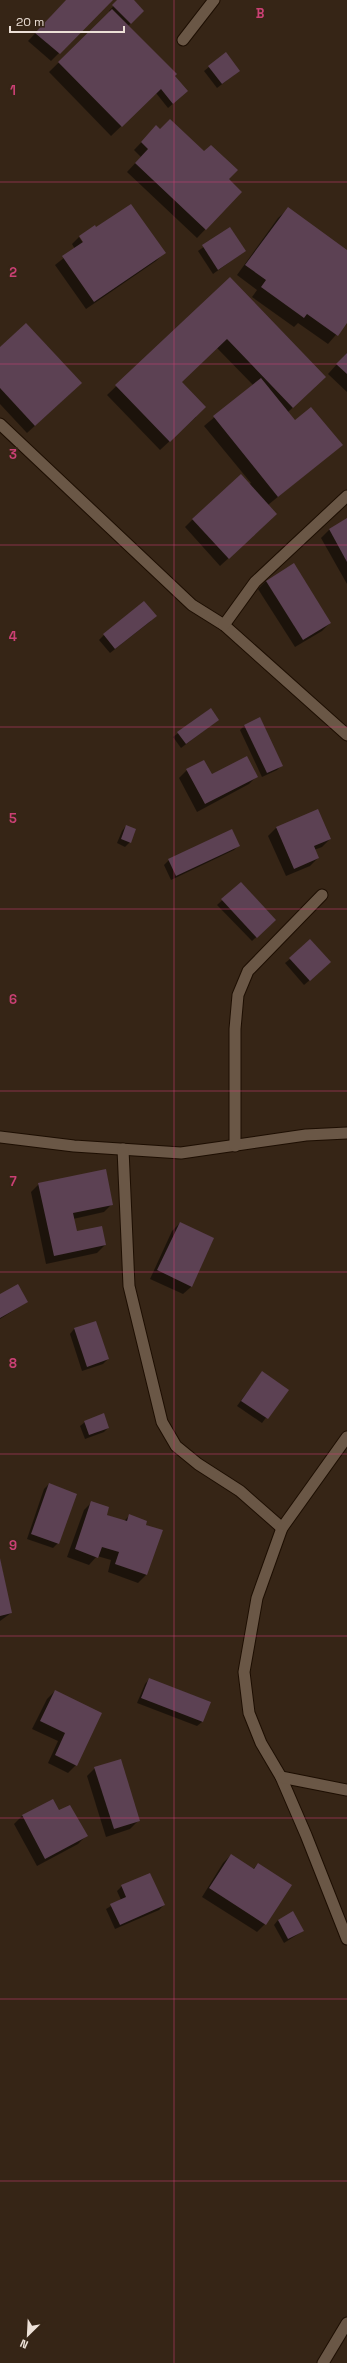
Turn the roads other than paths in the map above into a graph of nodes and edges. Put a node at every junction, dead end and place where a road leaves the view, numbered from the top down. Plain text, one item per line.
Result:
1 (214, 0) edge
2 (183, 40) dead end
3 (0, 424) edge
4 (347, 496) edge
5 (224, 625) junction
6 (347, 736) edge
7 (322, 894) dead end
8 (347, 1133) edge
9 (0, 1137) edge
10 (235, 1146) junction
11 (123, 1149) junction
12 (347, 1437) edge
13 (282, 1528) junction
14 (281, 1777) junction
15 (347, 1790) edge
16 (347, 1938) edge
17 (347, 2323) edge
18 (322, 2363) edge

1 - 2 street
3 - 5 street
4 - 5 street
5 - 6 street
7 - 10 street
8 - 10 street
9 - 11 street
10 - 11 street
11 - 13 street
12 - 13 street
13 - 14 street
14 - 15 street
14 - 16 street
17 - 18 street

